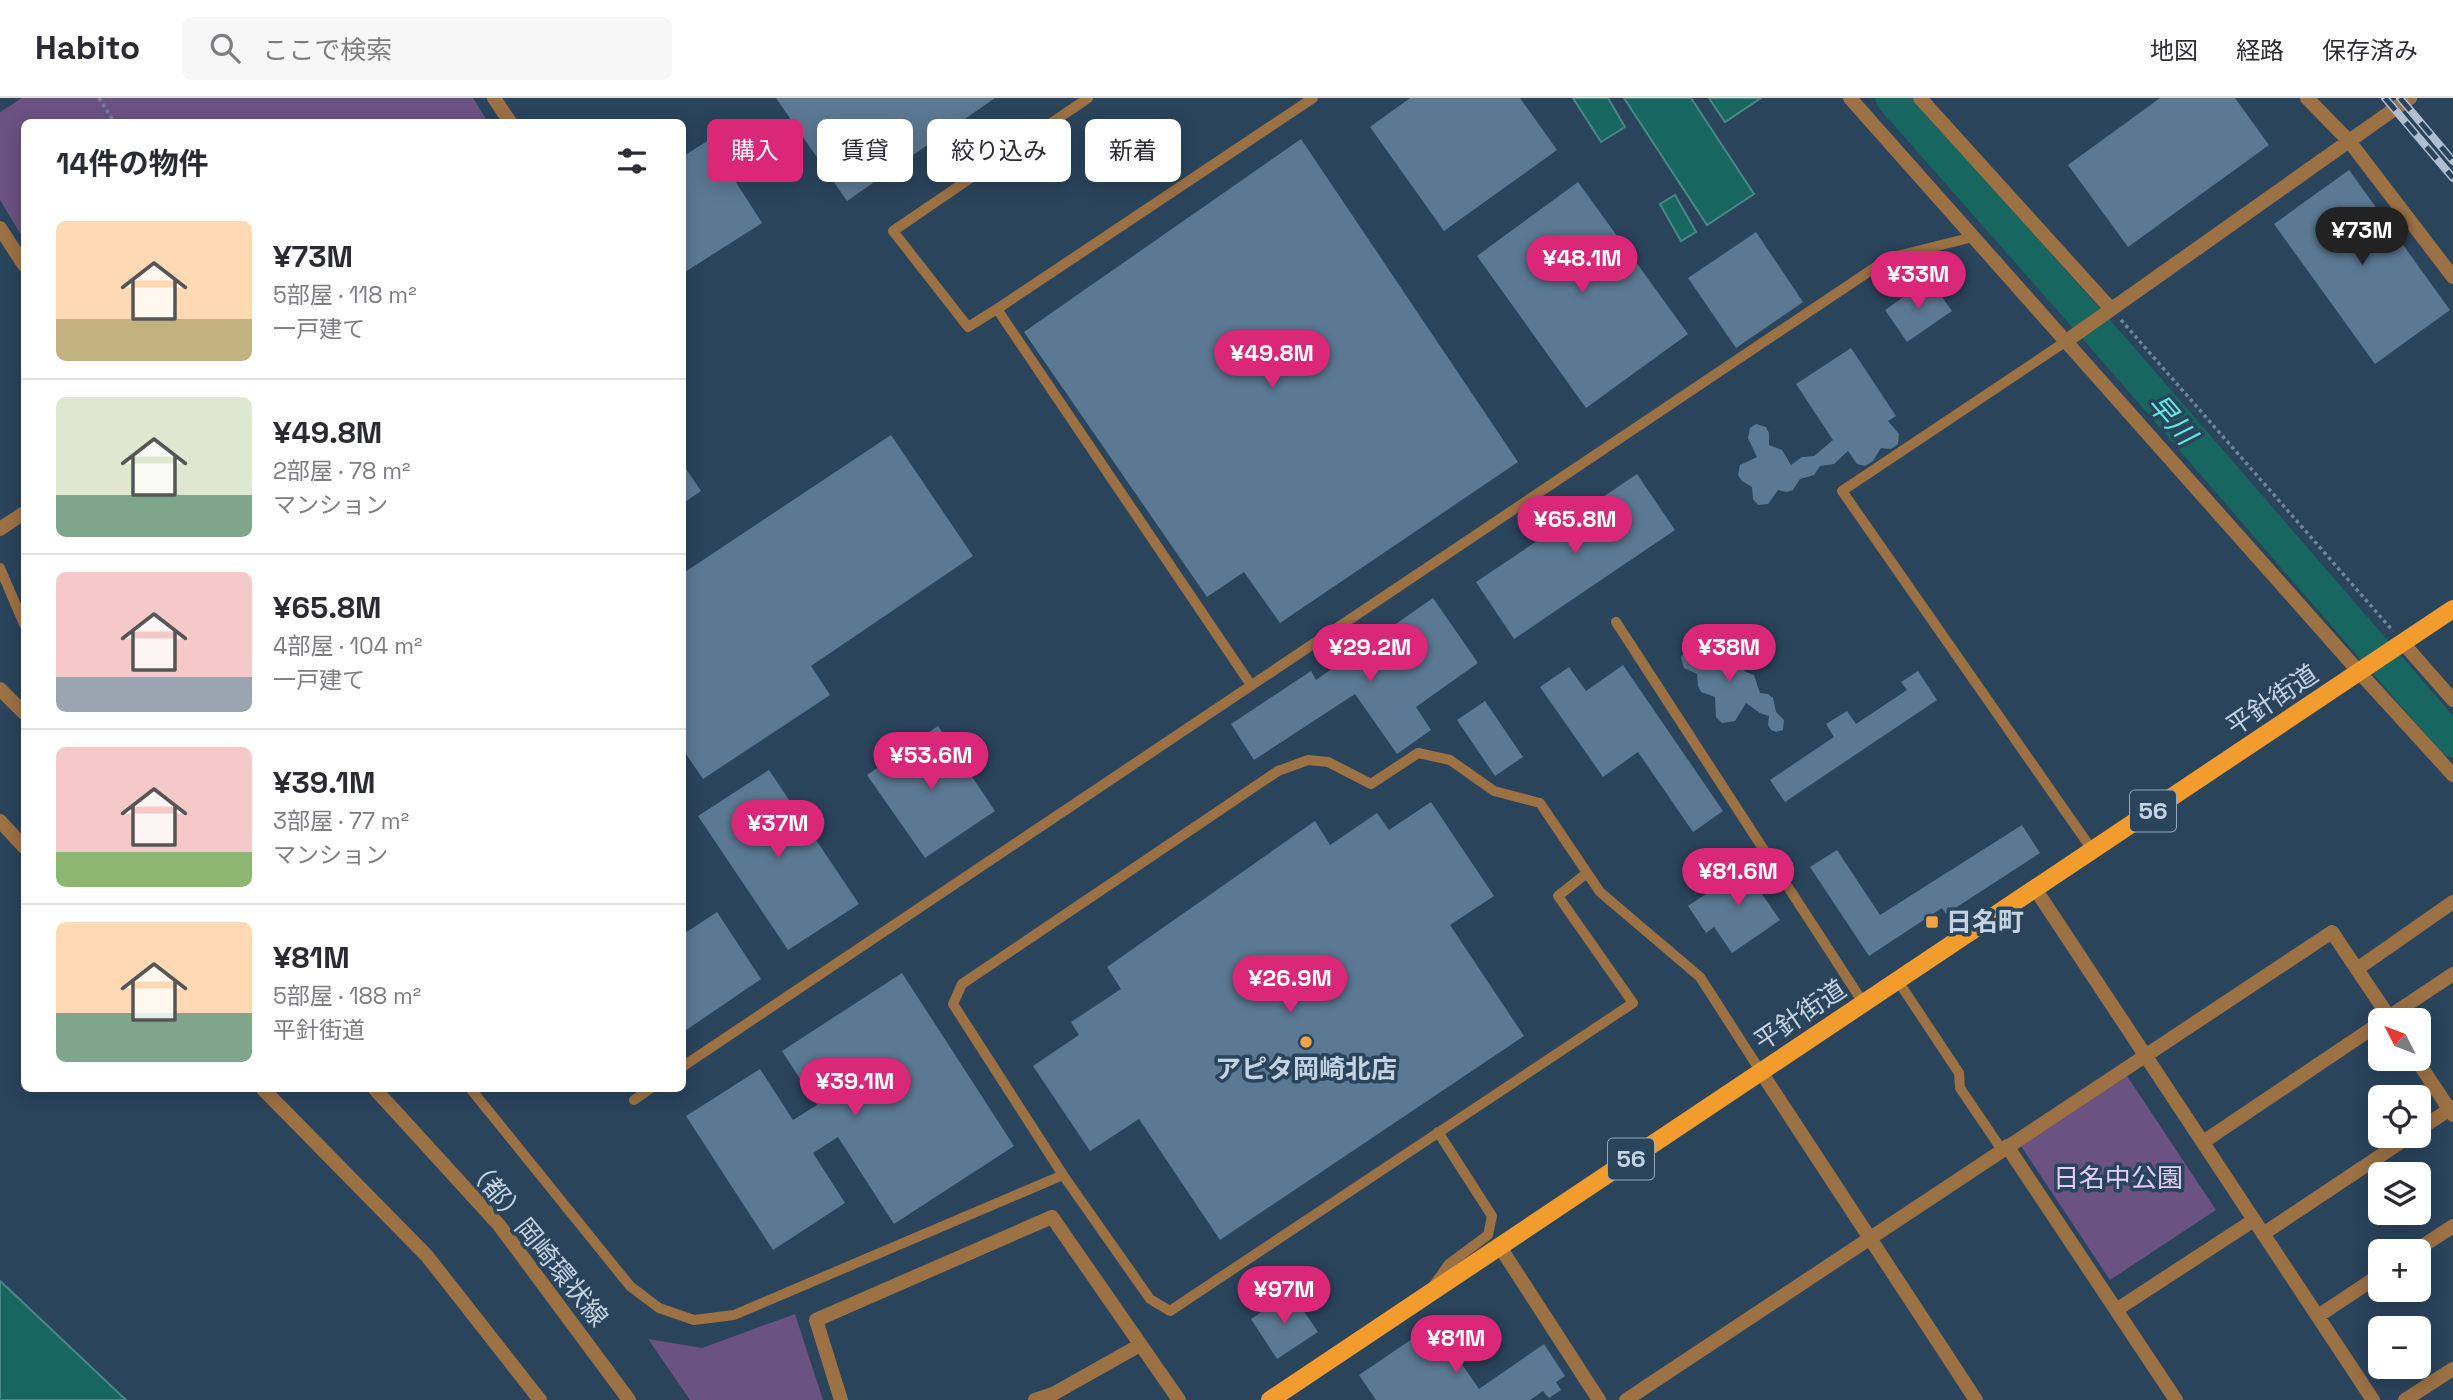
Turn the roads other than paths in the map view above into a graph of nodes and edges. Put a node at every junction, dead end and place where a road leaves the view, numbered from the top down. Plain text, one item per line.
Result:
1 (494, 98) edge
2 (1088, 98) edge
3 (1313, 98) edge
4 (1850, 98) edge
5 (1920, 98) edge
6 (2307, 98) edge
7 (2410, 98) edge
8 (508, 119) edge
9 (2349, 141) junction
10 (1, 232) edge
11 (1973, 237) junction
12 (21, 261) edge
13 (2453, 276) edge
14 (997, 309) junction
15 (2111, 309) junction
16 (2065, 342) junction
17 (21, 515) edge
18 (0, 529) edge
19 (0, 568) edge
20 (2453, 609) edge
21 (21, 617) edge
22 (1616, 622) dead end
23 (2403, 643) junction
24 (2360, 673) junction
25 (1251, 685) junction
26 (0, 690) edge
27 (2453, 699) edge
28 (21, 710) edge
29 (2453, 775) edge
30 (0, 821) edge
31 (21, 844) edge
32 (2093, 851) junction
33 (1587, 873) junction
34 (2035, 890) junction
35 (2453, 902) edge
36 (2357, 969) junction
37 (2453, 974) edge
38 (1898, 981) junction
39 (1864, 1004) junction
40 (2379, 1008) edge
41 (2403, 1008) edge
42 (2368, 1032) edge
43 (2145, 1055) junction
44 (686, 1064) edge
45 (2424, 1071) edge
46 (1761, 1072) junction
47 (266, 1092) edge
48 (378, 1092) edge
49 (473, 1092) edge
50 (645, 1092) edge
51 (634, 1100) dead end
52 (2452, 1110) edge
53 (2431, 1122) edge
54 (1438, 1132) junction
55 (2203, 1142) junction
56 (2005, 1148) junction
57 (2392, 1148) edge
58 (1063, 1175) junction
59 (2254, 1220) junction
60 (2453, 1226) edge
61 (2263, 1234) junction
62 (1870, 1238) junction
63 (2431, 1240) edge
64 (1500, 1247) junction
65 (2368, 1283) edge
66 (1426, 1296) junction
67 (2116, 1310) junction
68 (2318, 1316) junction
69 (1140, 1345) junction
70 (2453, 1369) edge
71 (540, 1400) edge
72 (629, 1400) edge
73 (841, 1400) edge
74 (1035, 1400) edge
75 (1179, 1400) edge
76 (1270, 1400) edge
77 (1599, 1400) edge
78 (1626, 1400) edge
79 (1976, 1400) edge
80 (2176, 1400) edge
81 (2373, 1400) edge
82 (2405, 1400) edge

1 - 8 street
2 - 14 lane
3 - 14 lane
4 - 11 street
5 - 15 street
6 - 9 street
7 - 9 street
9 - 13 street
9 - 15 street
10 - 12 street
11 - 16 street
11 - 25 lane
14 - 25 lane
15 - 16 street
16 - 24 street
16 - 32 lane
17 - 18 street
19 - 21 lane
20 - 23 main road, 56
22 - 39 lane
23 - 24 main road, 56
23 - 27 street
24 - 29 street
24 - 32 main road, 平針街道 / 56
25 - 44 lane
26 - 28 street
30 - 31 street
32 - 34 main road, 平針街道 / 56
33 - 46 lane
33 - 54 lane
33 - 58 lane
34 - 38 main road, 平針街道 / 56
34 - 43 street
35 - 36 street
36 - 40 street
36 - 43 street
37 - 41 street
38 - 39 main road, 平針街道 / 56
38 - 56 lane
39 - 46 main road, 平針街道 / 56
42 - 55 street
43 - 55 street
43 - 56 street
45 - 52 street
46 - 62 street
46 - 64 main road, 平針街道 / 56
47 - 71 street
48 - 72 street, （都）岡崎環状線
49 - 58 lane
50 - 51 lane
52 - 53 street
54 - 58 lane
54 - 66 lane
55 - 59 street
56 - 62 street
56 - 67 street
57 - 61 street
59 - 61 street
59 - 67 street
60 - 63 street
61 - 68 street
62 - 78 street
62 - 79 street
64 - 66 main road, 平針街道 / 56
64 - 77 street
65 - 68 street
66 - 76 main road, 平針街道 / 56
67 - 80 street
68 - 81 street
69 - 73 street
69 - 74 street
69 - 75 street
70 - 82 street

